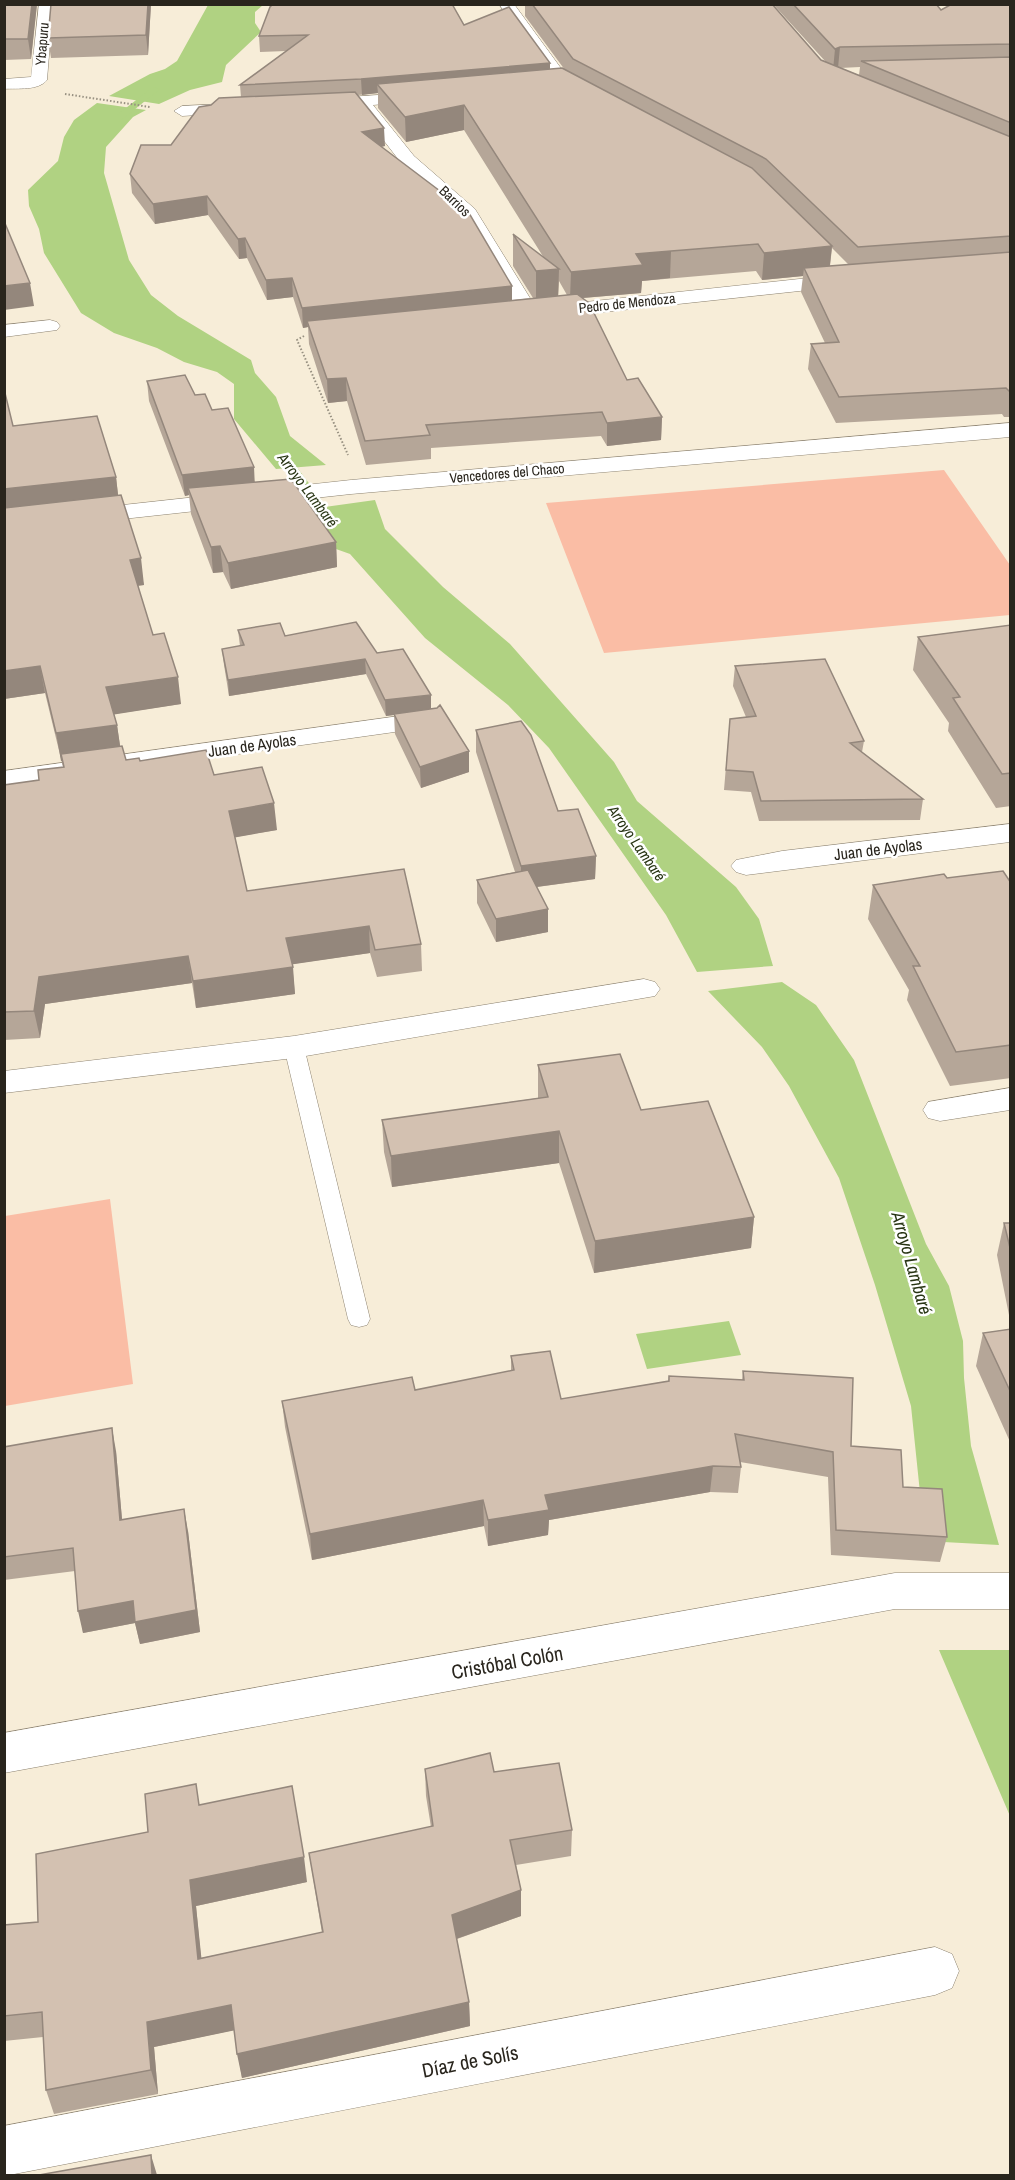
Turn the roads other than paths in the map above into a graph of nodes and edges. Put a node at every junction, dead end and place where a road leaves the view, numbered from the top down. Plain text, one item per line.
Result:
1 (46, 4) edge
2 (506, 4) edge
3 (4, 84) edge
4 (566, 85) junction
5 (543, 87) edge
6 (441, 95) edge
7 (362, 102) junction
8 (302, 105) edge
9 (606, 106) edge
10 (254, 107) edge
11 (182, 111) dead end
12 (832, 263) edge
13 (530, 314) junction
14 (507, 316) edge
15 (50, 326) dead end
16 (4, 331) edge
17 (1011, 430) edge
18 (4, 525) edge
19 (428, 720) edge
20 (4, 779) edge
21 (1011, 833) edge
22 (746, 867) dead end
23 (644, 989) dead end
24 (294, 1047) junction
25 (4, 1082) edge
26 (1011, 1099) edge
27 (940, 1110) dead end
28 (359, 1319) dead end
29 (1011, 1591) edge
30 (4, 1753) edge
31 (935, 1971) dead end
32 (4, 2151) edge

1 - 3 street, Ybapuru
2 - 4 street
4 - 5 street
4 - 9 street
6 - 7 street
7 - 8 street
7 - 13 street, Barrios
10 - 11 street
12 - 13 street, Pedro de Mendoza
13 - 14 street, Pedro de Mendoza
15 - 16 street
17 - 18 street, Vencedores del Chaco
19 - 20 street, Juan de Ayolas
21 - 22 street, Juan de Ayolas
23 - 24 street
24 - 25 street
24 - 28 lane
26 - 27 street
29 - 30 street, Cristóbal Colón
31 - 32 street, Díaz de Solís

